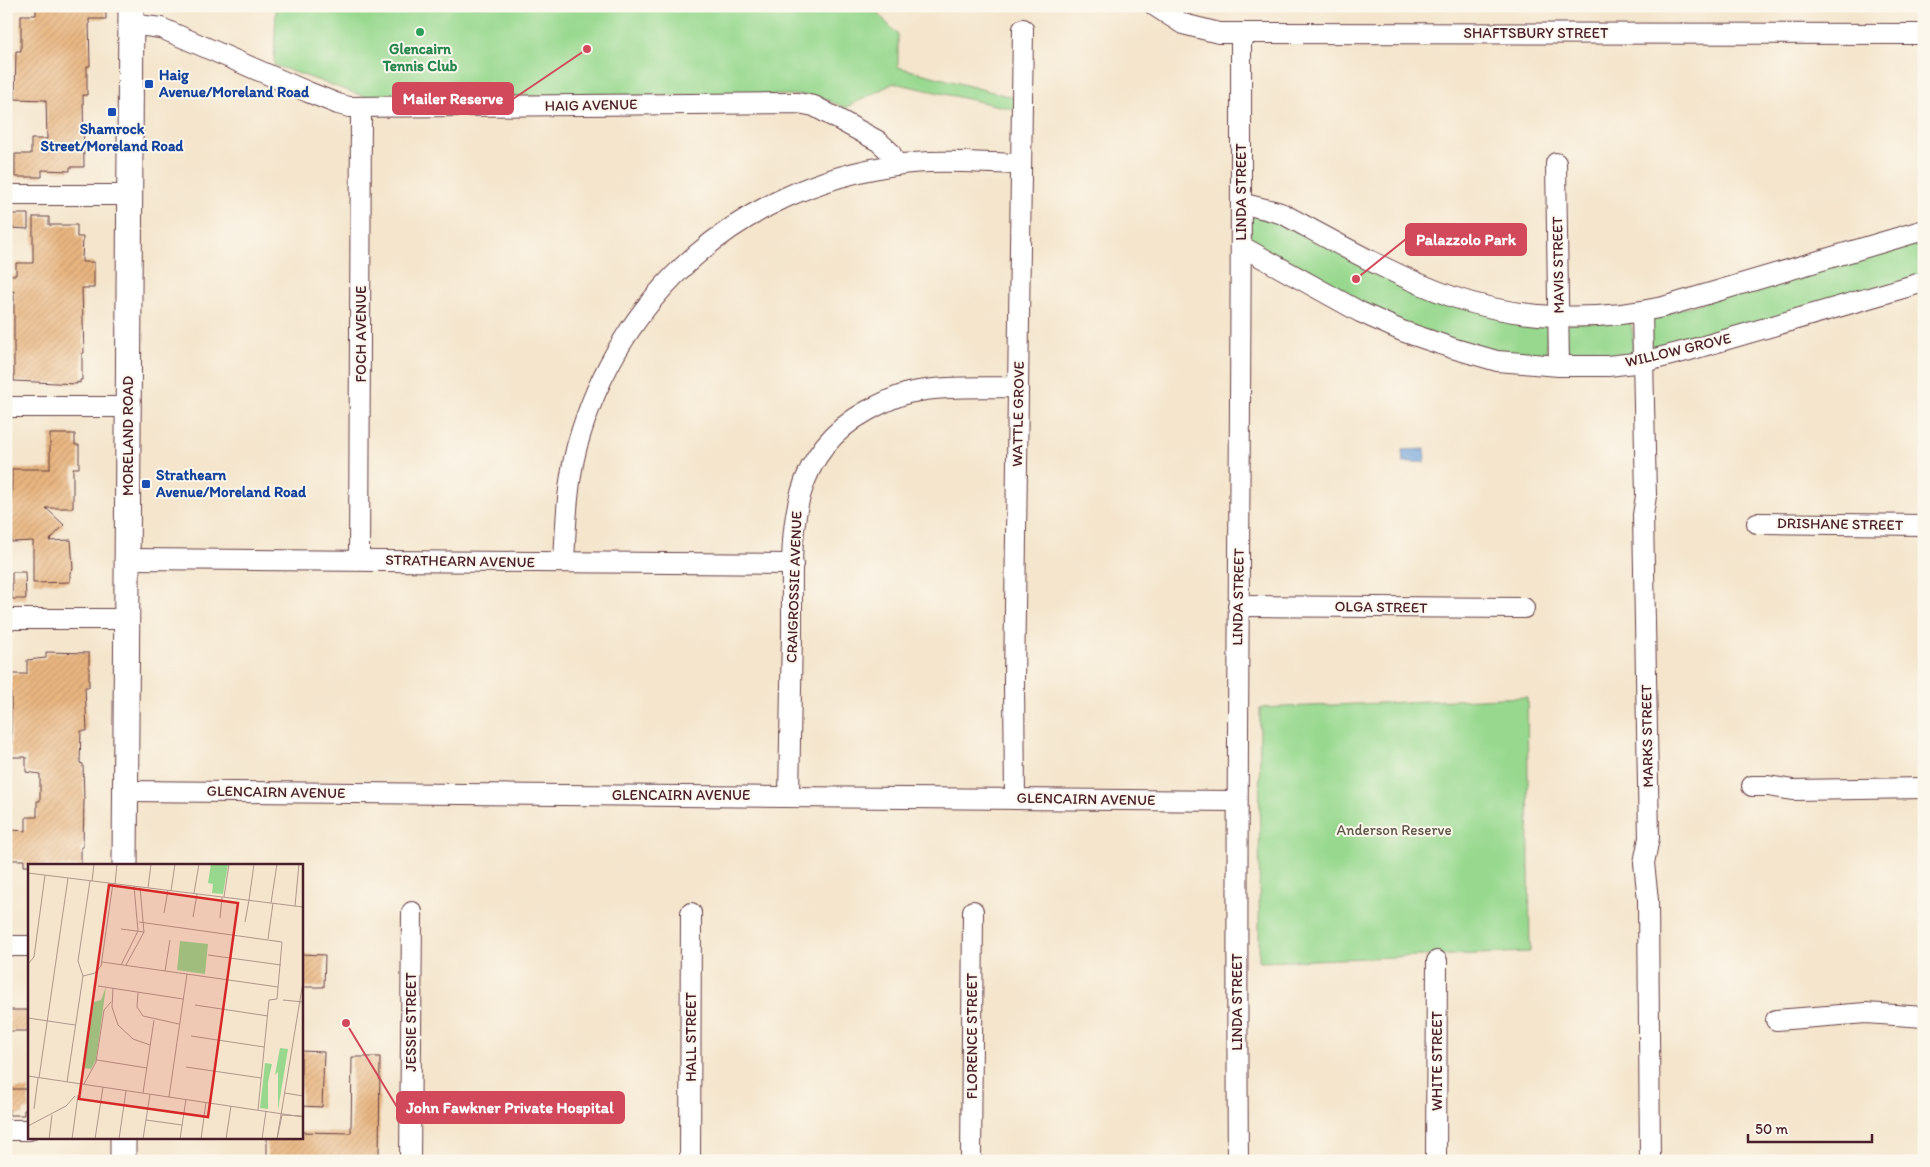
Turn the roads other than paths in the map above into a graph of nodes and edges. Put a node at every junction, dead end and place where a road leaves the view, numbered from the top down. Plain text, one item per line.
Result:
1 (1155, 6) edge
2 (131, 15) edge
3 (1023, 29) dead end
4 (1241, 33) junction
5 (1924, 34) edge
6 (361, 107) junction
7 (1556, 163) dead end
8 (1020, 164) junction
9 (896, 165) junction
10 (6, 195) edge
11 (129, 195) junction
12 (1241, 203) junction
13 (1924, 230) edge
14 (1241, 246) junction
15 (1924, 282) edge
16 (1642, 312) junction
17 (1559, 316) junction
18 (1643, 362) junction
19 (1559, 366) junction
20 (1018, 387) junction
21 (6, 407) edge
22 (128, 407) junction
23 (1757, 523) dead end
24 (1924, 525) edge
25 (127, 559) junction
26 (359, 560) junction
27 (564, 562) junction
28 (793, 564) junction
29 (1238, 606) junction
30 (1524, 608) dead end
31 (6, 619) edge
32 (126, 620) junction
33 (1752, 786) dead end
34 (1924, 788) edge
35 (126, 791) junction
36 (789, 796) junction
37 (1015, 799) junction
38 (1236, 801) junction
39 (125, 864) edge
40 (973, 911) dead end
41 (412, 912) dead end
42 (691, 913) dead end
43 (6, 946) edge
44 (28, 946) edge
45 (1437, 961) dead end
46 (1924, 1017) edge
47 (1776, 1020) dead end
48 (6, 1130) edge
49 (28, 1130) edge
50 (123, 1140) edge
51 (123, 1161) edge
52 (410, 1161) edge
53 (690, 1161) edge
54 (971, 1161) edge
55 (1238, 1161) edge
56 (1436, 1161) edge
57 (1650, 1161) edge

1 - 4 street, SHAFTSBURY STREET
2 - 6 street, HAIG AVENUE
2 - 11 main road, MORELAND ROAD
3 - 8 street, WATTLE GROVE
4 - 5 street, SHAFTSBURY STREET
4 - 12 street, LINDA STREET
6 - 9 street, HAIG AVENUE
6 - 26 street, FOCH AVENUE
7 - 17 street, MAVIS STREET
8 - 9 street
8 - 20 street, WATTLE GROVE
9 - 27 street
10 - 11 street
11 - 22 main road, MORELAND ROAD
12 - 14 street, LINDA STREET
12 - 17 street
13 - 16 street
14 - 19 street, WILLOW GROVE
14 - 29 street, LINDA STREET
15 - 18 street, WILLOW GROVE
16 - 17 street
16 - 18 street, MARKS STREET
17 - 19 street, MAVIS STREET
18 - 19 street, WILLOW GROVE
18 - 57 street, MARKS STREET
20 - 28 street, CRAIGROSSIE AVENUE
20 - 37 street, WATTLE GROVE
21 - 22 street
22 - 25 main road, MORELAND ROAD
23 - 24 street, DRISHANE STREET
25 - 26 street, STRATHEARN AVENUE
25 - 32 main road, MORELAND ROAD
26 - 27 street, STRATHEARN AVENUE
27 - 28 street, STRATHEARN AVENUE
28 - 36 street, CRAIGROSSIE AVENUE
29 - 30 street, OLGA STREET
29 - 38 street, LINDA STREET
31 - 32 street
32 - 35 main road, MORELAND ROAD
33 - 34 street
35 - 36 street, GLENCAIRN AVENUE
35 - 39 main road, MORELAND ROAD
36 - 37 street, GLENCAIRN AVENUE
37 - 38 street, GLENCAIRN AVENUE
38 - 55 street, LINDA STREET
40 - 54 street, FLORENCE STREET
41 - 52 street, JESSIE STREET
42 - 53 street, HALL STREET
43 - 44 street
45 - 56 street, WHITE STREET
46 - 47 street
48 - 49 street
50 - 51 main road

